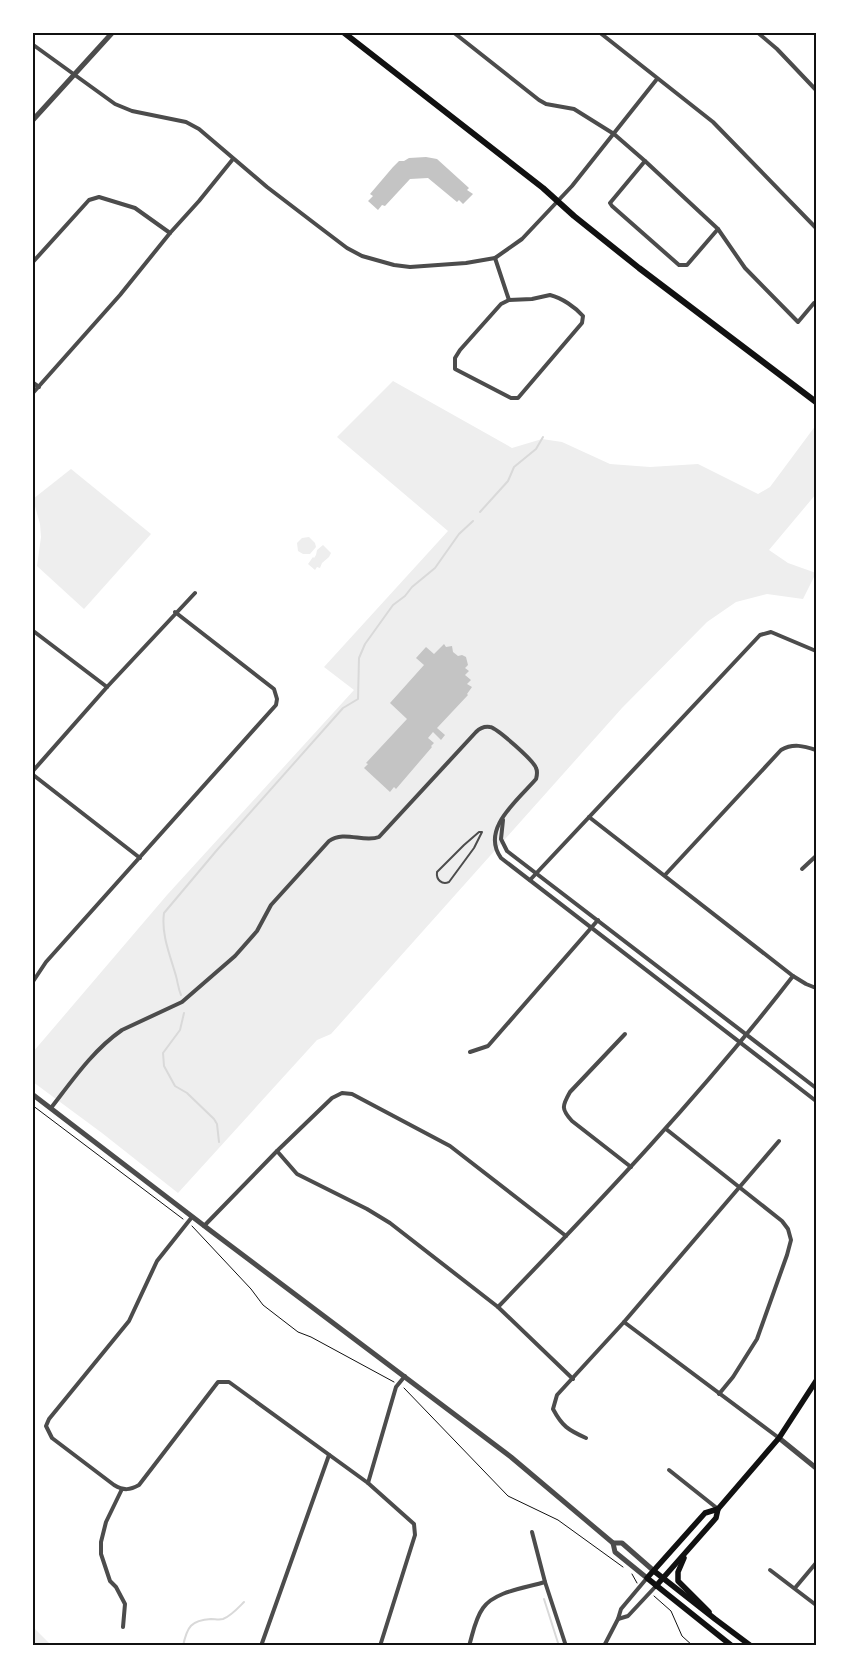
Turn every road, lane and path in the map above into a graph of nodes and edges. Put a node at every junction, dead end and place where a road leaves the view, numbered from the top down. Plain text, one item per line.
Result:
1 (113, 32) edge
2 (343, 32) edge
3 (452, 32) edge
4 (599, 32) edge
5 (757, 32) edge
6 (32, 44) edge
7 (75, 74) junction
8 (657, 79) junction
9 (816, 90) edge
10 (32, 121) edge
11 (614, 134) junction
12 (233, 159) junction
13 (645, 161) junction
14 (557, 201) junction
15 (718, 228) junction
16 (816, 228) edge
17 (170, 233) junction
18 (495, 258) junction
19 (32, 263) edge
20 (509, 300) junction
21 (816, 302) edge
22 (32, 382) edge
23 (39, 387) junction
24 (32, 394) edge
25 (816, 402) edge
26 (194, 593) dead end
27 (175, 612) junction
28 (32, 630) edge
29 (816, 651) edge
30 (107, 687) junction
31 (816, 750) edge
32 (32, 773) edge
33 (589, 817) junction
34 (503, 818) junction
35 (482, 832) joint
36 (816, 856) edge
37 (140, 858) junction
38 (802, 869) dead end
39 (536, 873) junction
40 (665, 874) junction
41 (530, 880) junction
42 (598, 920) junction
43 (591, 928) junction
44 (793, 976) junction
45 (32, 984) edge
46 (816, 988) edge
47 (625, 1034) dead end
48 (748, 1035) junction
49 (741, 1042) junction
50 (470, 1052) dead end
51 (816, 1088) edge
52 (33, 1094) edge
53 (816, 1101) edge
54 (32, 1105) edge
55 (51, 1108) junction
56 (666, 1129) junction
57 (779, 1141) dead end
58 (276, 1151) junction
59 (632, 1168) junction
60 (740, 1189) junction
61 (192, 1217) junction
62 (182, 1218) dead end
63 (190, 1225) dead end
64 (204, 1226) junction
65 (566, 1236) junction
66 (498, 1307) junction
67 (624, 1322) junction
68 (405, 1376) junction
69 (573, 1379) junction
70 (394, 1381) dead end
71 (816, 1382) edge
72 (402, 1387) dead end
73 (719, 1394) junction
74 (586, 1438) dead end
75 (779, 1438) junction
76 (330, 1455) junction
77 (816, 1468) edge
78 (670, 1470) dead end
79 (368, 1483) junction
80 (122, 1489) junction
81 (718, 1509) junction
82 (532, 1532) dead end
83 (613, 1543) junction
84 (690, 1548) junction
85 (816, 1563) edge
86 (624, 1568) dead end
87 (770, 1570) dead end
88 (654, 1571) junction
89 (631, 1573) dead end
90 (647, 1578) junction
91 (663, 1579) junction
92 (545, 1582) junction
93 (636, 1582) dead end
94 (656, 1586) junction
95 (795, 1588) junction
96 (656, 1597) dead end
97 (816, 1605) edge
98 (618, 1619) junction
99 (715, 1620) junction
100 (123, 1627) dead end
101 (261, 1646) edge
102 (380, 1646) edge
103 (469, 1646) edge
104 (566, 1646) edge
105 (604, 1646) edge
106 (693, 1646) edge
107 (732, 1646) edge
108 (751, 1646) edge

1 - 7 street
2 - 14 main road
3 - 11 street
4 - 8 street
5 - 9 street
6 - 7 street
7 - 10 street
7 - 12 street
8 - 11 street
8 - 16 street
11 - 13 street
11 - 14 street
12 - 17 street
12 - 18 street
13 - 15 street
13 - 15 street
14 - 18 street
14 - 25 main road
15 - 21 street
17 - 19 street
17 - 23 street
18 - 20 street
20 - 20 street
22 - 23 street
23 - 24 street
26 - 27 street
27 - 30 street
27 - 37 street
28 - 30 street
29 - 33 street
30 - 32 street
31 - 40 street
32 - 37 street
33 - 39 street
33 - 40 street
34 - 39 street
34 - 41 street
34 - 55 street
35 - 35 lane
36 - 38 street
37 - 45 street
39 - 41 street
39 - 42 street
40 - 44 street
41 - 43 street
42 - 43 street
42 - 48 street
43 - 49 street
43 - 50 street
44 - 46 street
44 - 48 street
47 - 59 street
48 - 49 street
48 - 51 street
49 - 53 street
49 - 56 street
52 - 55 street
54 - 62 path
55 - 61 street
56 - 59 street
56 - 60 street
57 - 60 street
58 - 64 street
58 - 65 street
58 - 66 street
59 - 65 street
60 - 67 street
60 - 73 street
61 - 64 street
61 - 80 street
63 - 70 path
64 - 68 street
65 - 66 street
66 - 69 street
67 - 69 street
67 - 73 street
68 - 79 street
68 - 83 street
69 - 74 street
71 - 75 main road
72 - 86 path
73 - 75 street
75 - 77 street
75 - 81 main road
76 - 79 street
76 - 80 street
76 - 101 street
78 - 81 street
79 - 102 street
80 - 100 street
81 - 84 main road
81 - 88 main road
82 - 92 street
83 - 88 street
83 - 90 street
84 - 91 main road
84 - 99 main road
85 - 95 street
87 - 95 street
88 - 90 main road
88 - 91 main road
89 - 93 path
90 - 94 main road
90 - 98 street
91 - 94 main road
91 - 99 main road
92 - 103 street
92 - 104 street
94 - 98 street
94 - 107 main road
95 - 97 street
96 - 106 path
98 - 105 street
99 - 108 main road

